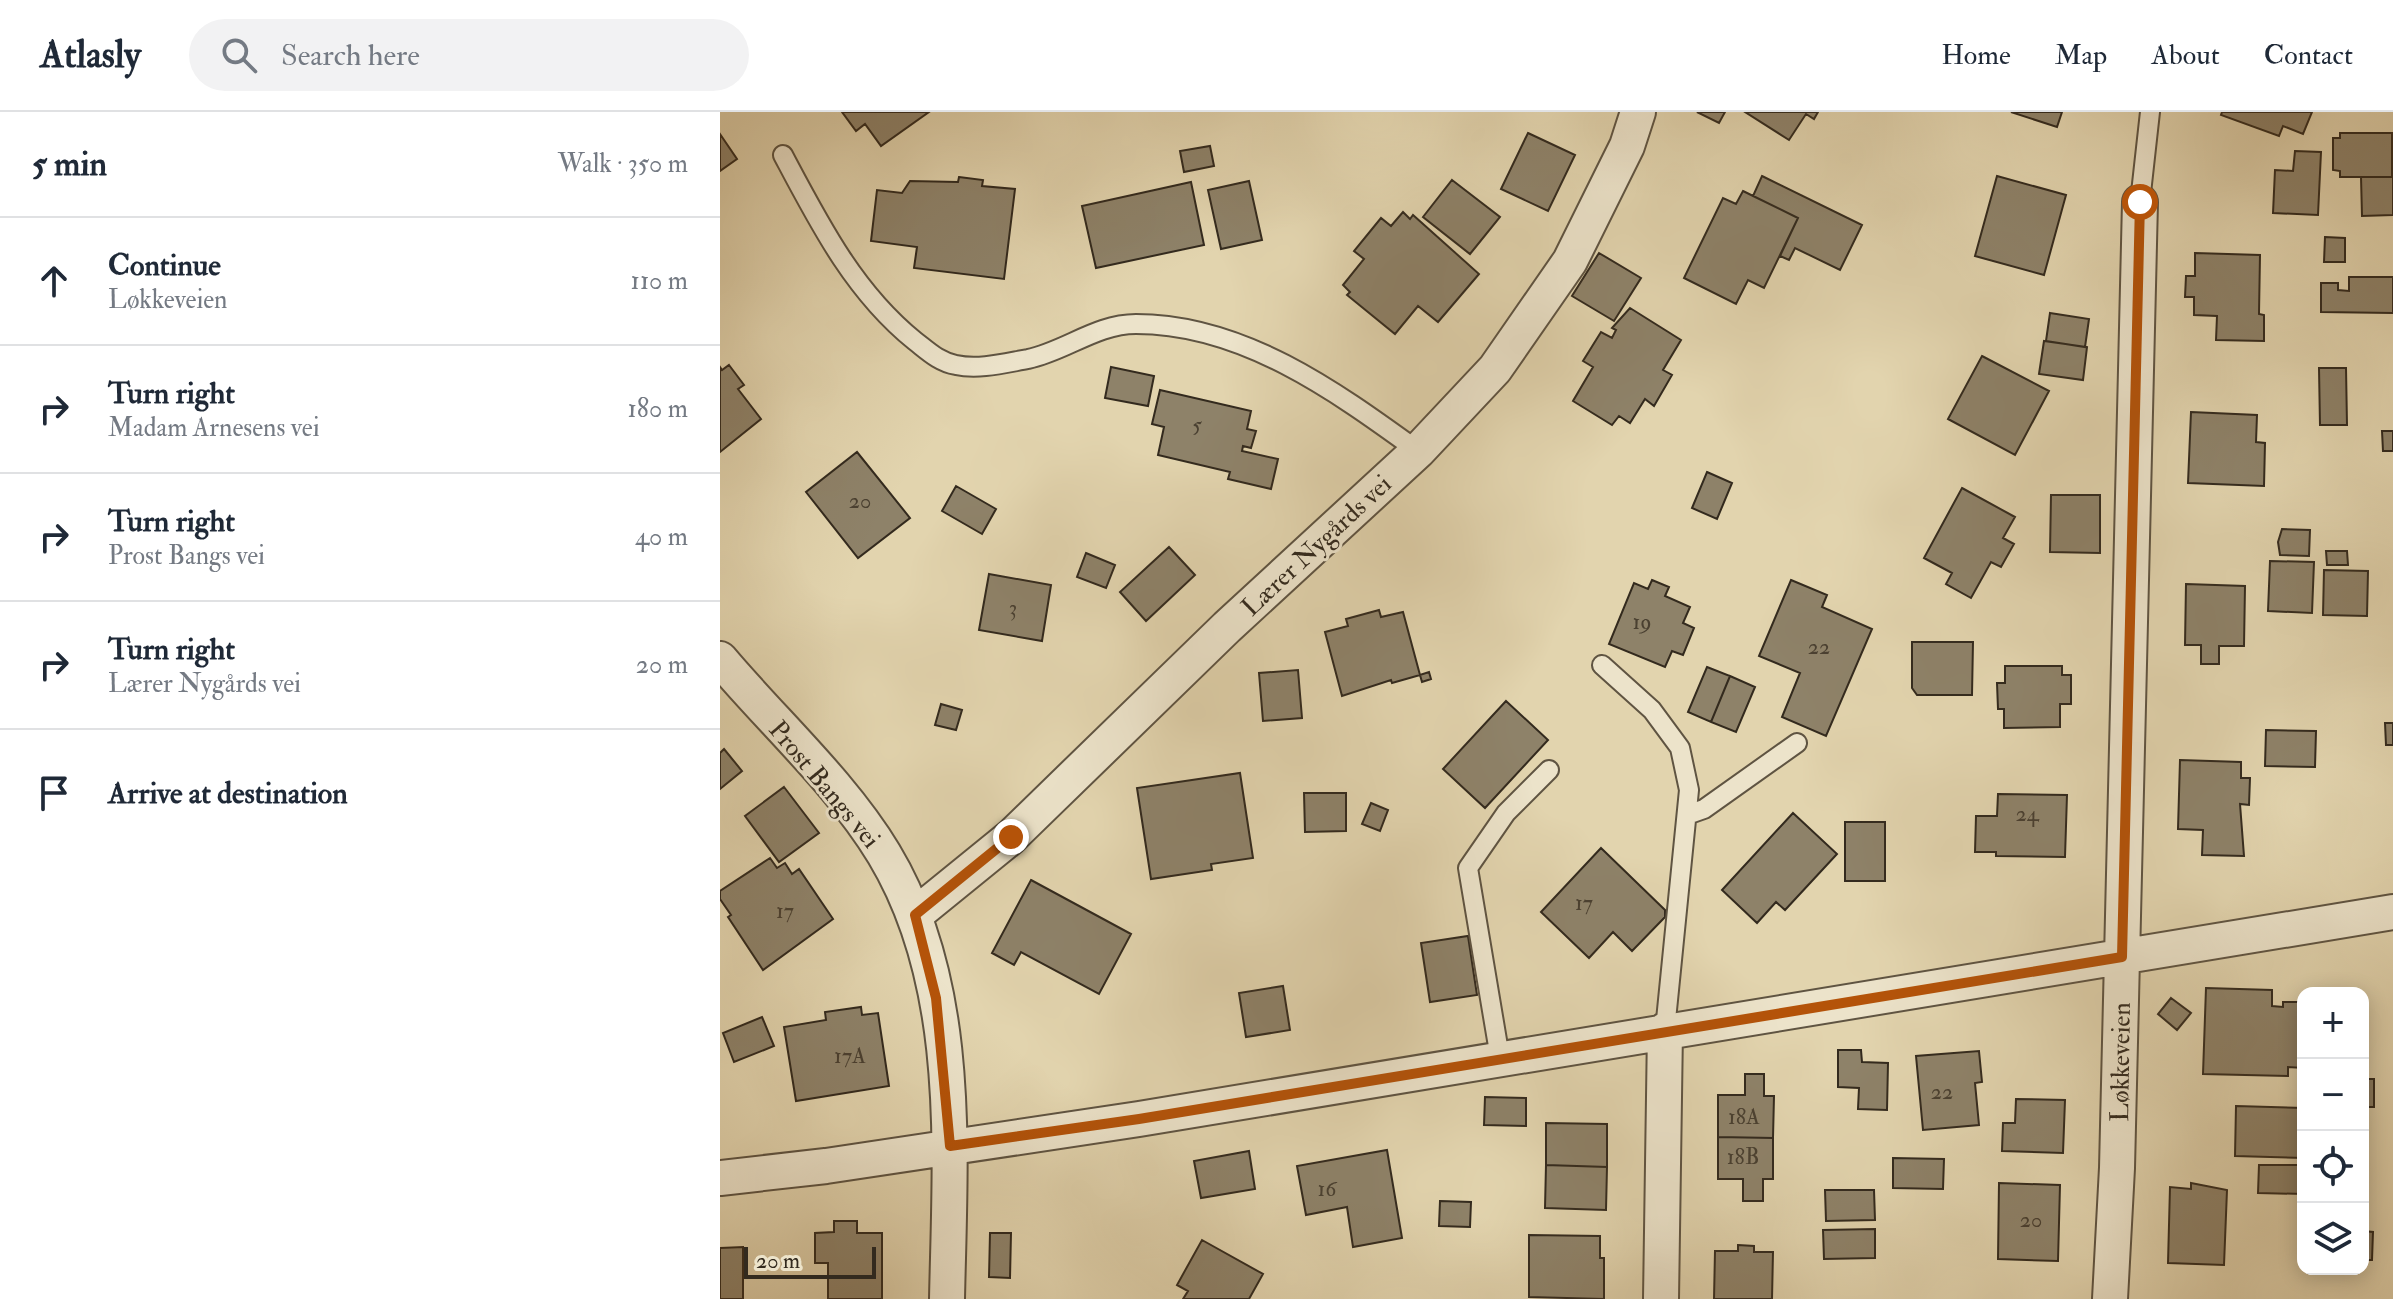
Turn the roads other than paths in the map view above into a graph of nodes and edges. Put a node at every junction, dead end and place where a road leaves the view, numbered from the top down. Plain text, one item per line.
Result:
1 (1638, 112) edge
2 (2150, 112) edge
3 (783, 155) dead end
4 (2140, 202) joint
5 (1418, 451) junction
6 (720, 659) edge
7 (1602, 665) dead end
8 (1797, 743) dead end
9 (1549, 770) dead end
10 (1687, 815) junction
11 (2393, 912) edge
12 (915, 915) junction
13 (2122, 957) junction
14 (1665, 1030) junction
15 (1500, 1058) junction
16 (950, 1146) junction
17 (720, 1178) edge
18 (947, 1299) edge
19 (1661, 1299) edge
20 (2110, 1299) edge

1 - 5 street, Lærer Nygårds vei
2 - 4 lane
3 - 5 lane
4 - 13 street, Løkkeveien
5 - 12 street, Lærer Nygårds vei
6 - 12 street, Prost Bangs vei
7 - 10 lane
8 - 10 lane
9 - 15 lane
10 - 14 lane
11 - 13 street
12 - 16 street, Prost Bangs vei
13 - 14 street
13 - 20 street, Løkkeveien
14 - 15 street
14 - 19 street
15 - 16 street
16 - 17 street
16 - 18 street, Prost Bangs vei

